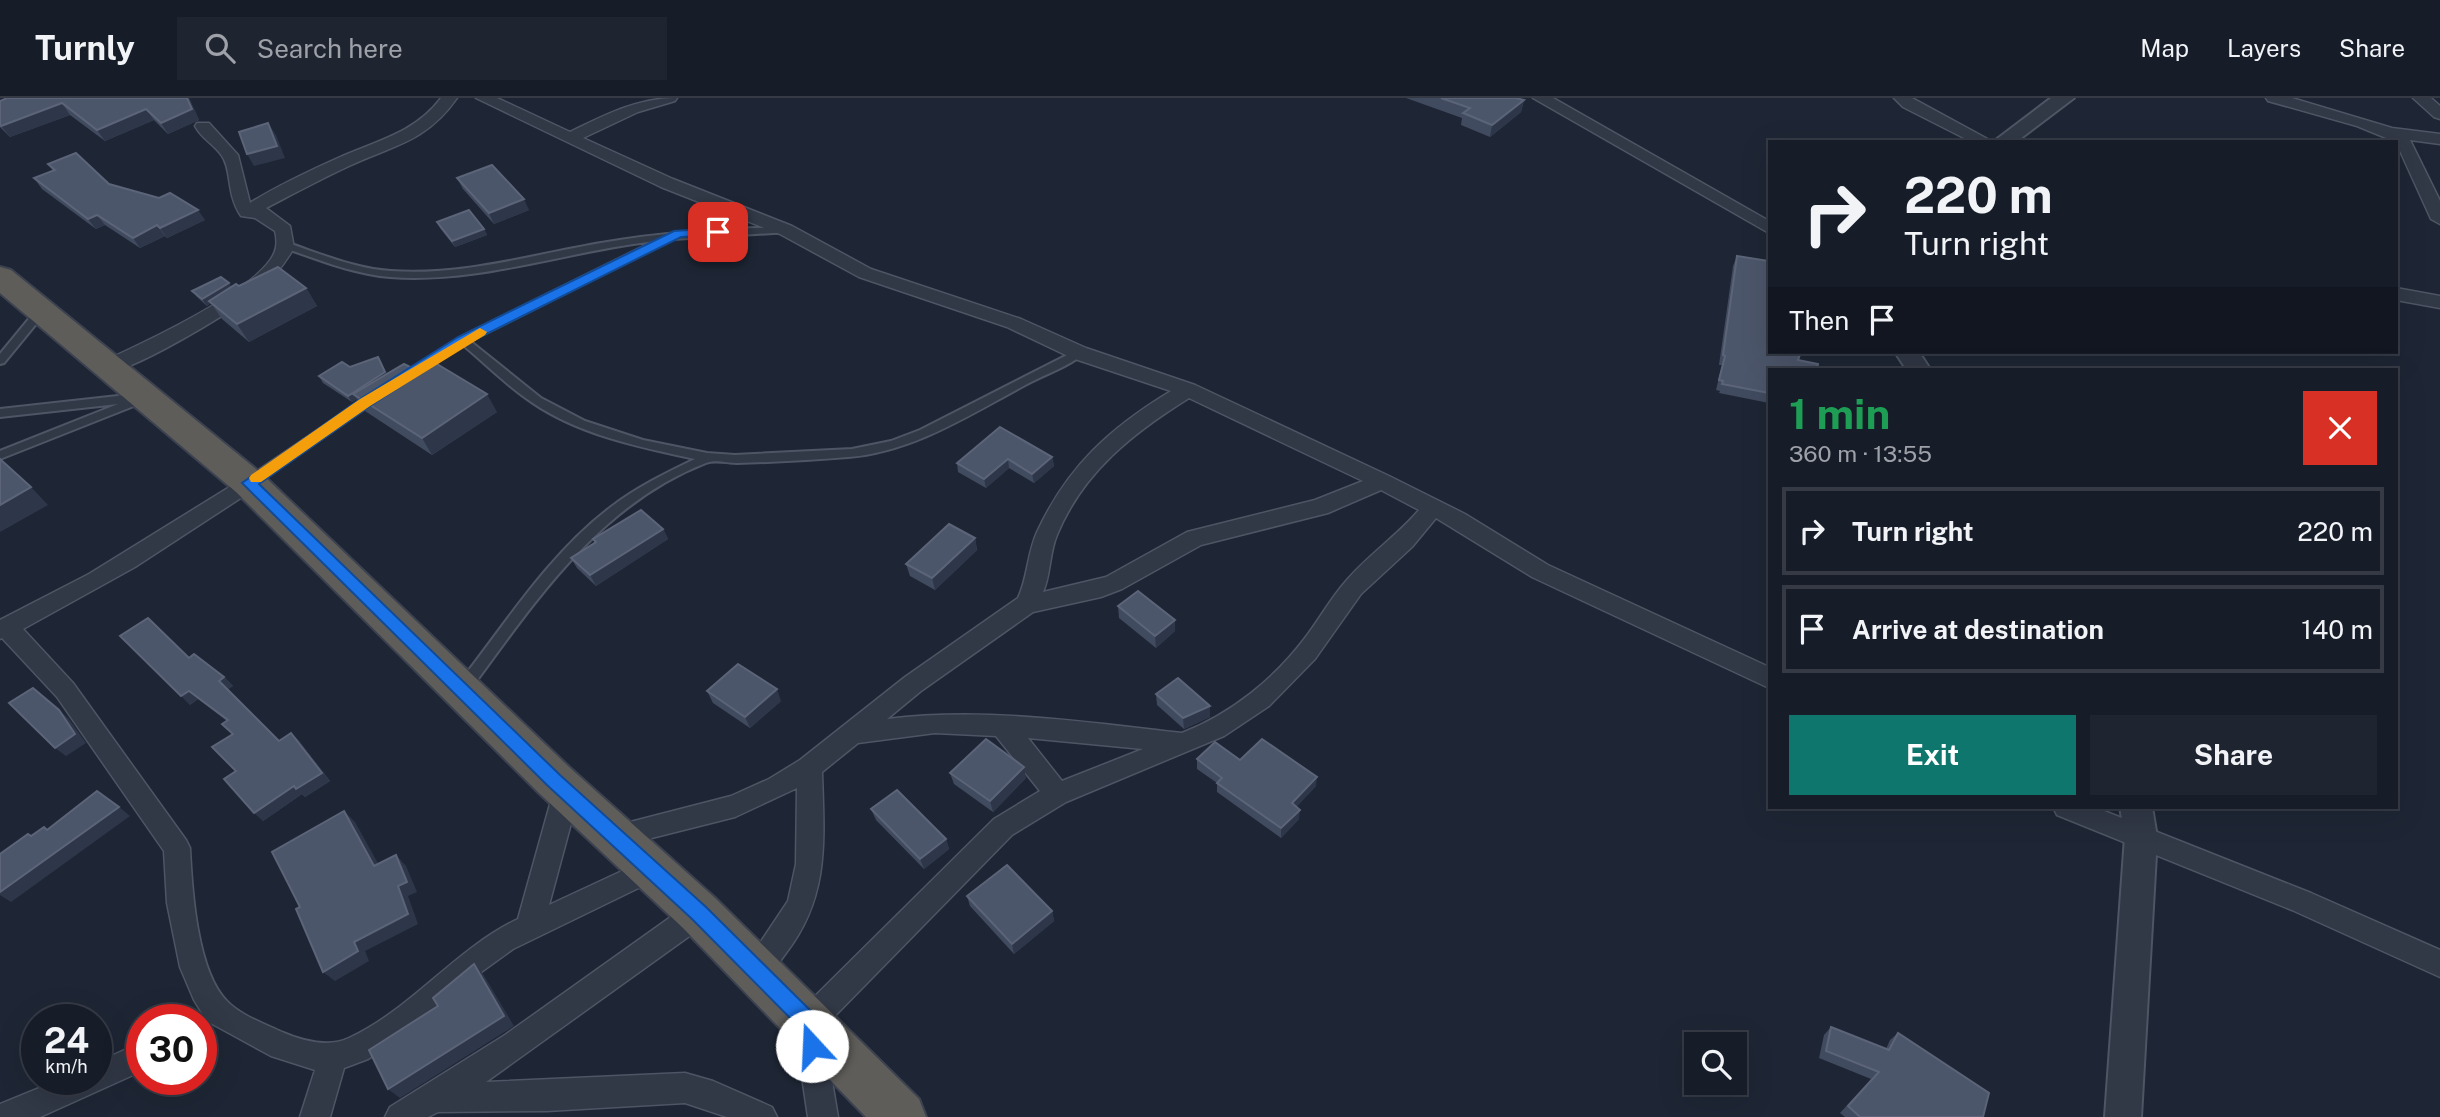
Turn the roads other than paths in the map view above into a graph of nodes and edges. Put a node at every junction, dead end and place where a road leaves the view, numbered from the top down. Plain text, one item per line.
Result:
1 (449, 98) edge
2 (484, 98) edge
3 (669, 98) edge
4 (1541, 98) edge
5 (1902, 98) edge
6 (2064, 98) edge
7 (2274, 98) edge
8 (2421, 98) edge
9 (2440, 114) edge
10 (203, 126) dead end
11 (2391, 133) junction
12 (571, 137) junction
13 (2440, 139) edge
14 (1981, 140) edge
15 (2006, 140) edge
16 (259, 213) junction
17 (2440, 219) edge
18 (1768, 228) edge
19 (786, 230) junction
20 (679, 233) junction
21 (285, 245) junction
22 (0, 277) edge
23 (2398, 295) edge
24 (2440, 302) edge
25 (41, 311) junction
26 (463, 340) junction
27 (1079, 353) junction
28 (0, 361) edge
29 (109, 367) junction
30 (408, 375) edge
31 (387, 389) edge
32 (1188, 390) junction
33 (145, 397) junction
34 (0, 413) edge
35 (0, 455) edge
36 (707, 457) junction
37 (1382, 481) junction
38 (249, 483) junction
39 (1432, 508) junction
40 (1027, 604) junction
41 (3, 629) edge
42 (1768, 678) edge
43 (463, 688) junction
44 (1004, 728) junction
45 (855, 733) junction
46 (1183, 744) junction
47 (808, 768) junction
48 (567, 790) junction
49 (1057, 794) junction
50 (2076, 809) edge
51 (2139, 822) edge
52 (616, 836) junction
53 (650, 870) junction
54 (699, 913) junction
55 (530, 925) junction
56 (2440, 964) edge
57 (756, 970) junction
58 (207, 1004) edge
59 (217, 1019) edge
60 (808, 1023) junction
61 (333, 1058) junction
62 (57, 1095) edge
63 (436, 1097) junction
64 (5, 1117) edge
65 (314, 1117) edge
66 (400, 1117) edge
67 (762, 1117) edge
68 (823, 1117) edge
69 (901, 1117) edge
70 (2123, 1117) edge

1 - 16 street
2 - 12 street
3 - 12 street
4 - 18 street
5 - 14 street
6 - 15 street
7 - 11 street
8 - 9 street
10 - 16 street
11 - 13 street
11 - 17 street
12 - 19 street
16 - 21 street
19 - 20 lane
19 - 27 street
20 - 21 lane
20 - 26 lane
21 - 29 street
22 - 25 highway
23 - 24 street
25 - 28 lane
25 - 29 highway
26 - 30 lane
26 - 36 lane
27 - 32 street
27 - 36 lane
29 - 33 highway
31 - 38 lane
32 - 37 street
32 - 40 street
33 - 34 lane
33 - 35 lane
33 - 38 highway
36 - 43 lane
37 - 39 street
37 - 40 street
38 - 41 street
38 - 43 highway
39 - 42 street
39 - 46 street
40 - 45 street
41 - 58 street
43 - 48 highway
44 - 45 street
44 - 46 street
44 - 49 street
45 - 47 street
46 - 49 street
47 - 52 street
47 - 57 street
48 - 52 highway
48 - 55 street
49 - 60 street
50 - 51 street
51 - 56 street
51 - 70 street
52 - 53 highway
53 - 54 highway
53 - 55 street
54 - 57 highway
54 - 63 street
55 - 61 street
57 - 60 highway
59 - 61 street
60 - 68 street
60 - 69 highway
61 - 65 street
62 - 64 street
63 - 66 street
63 - 67 street

